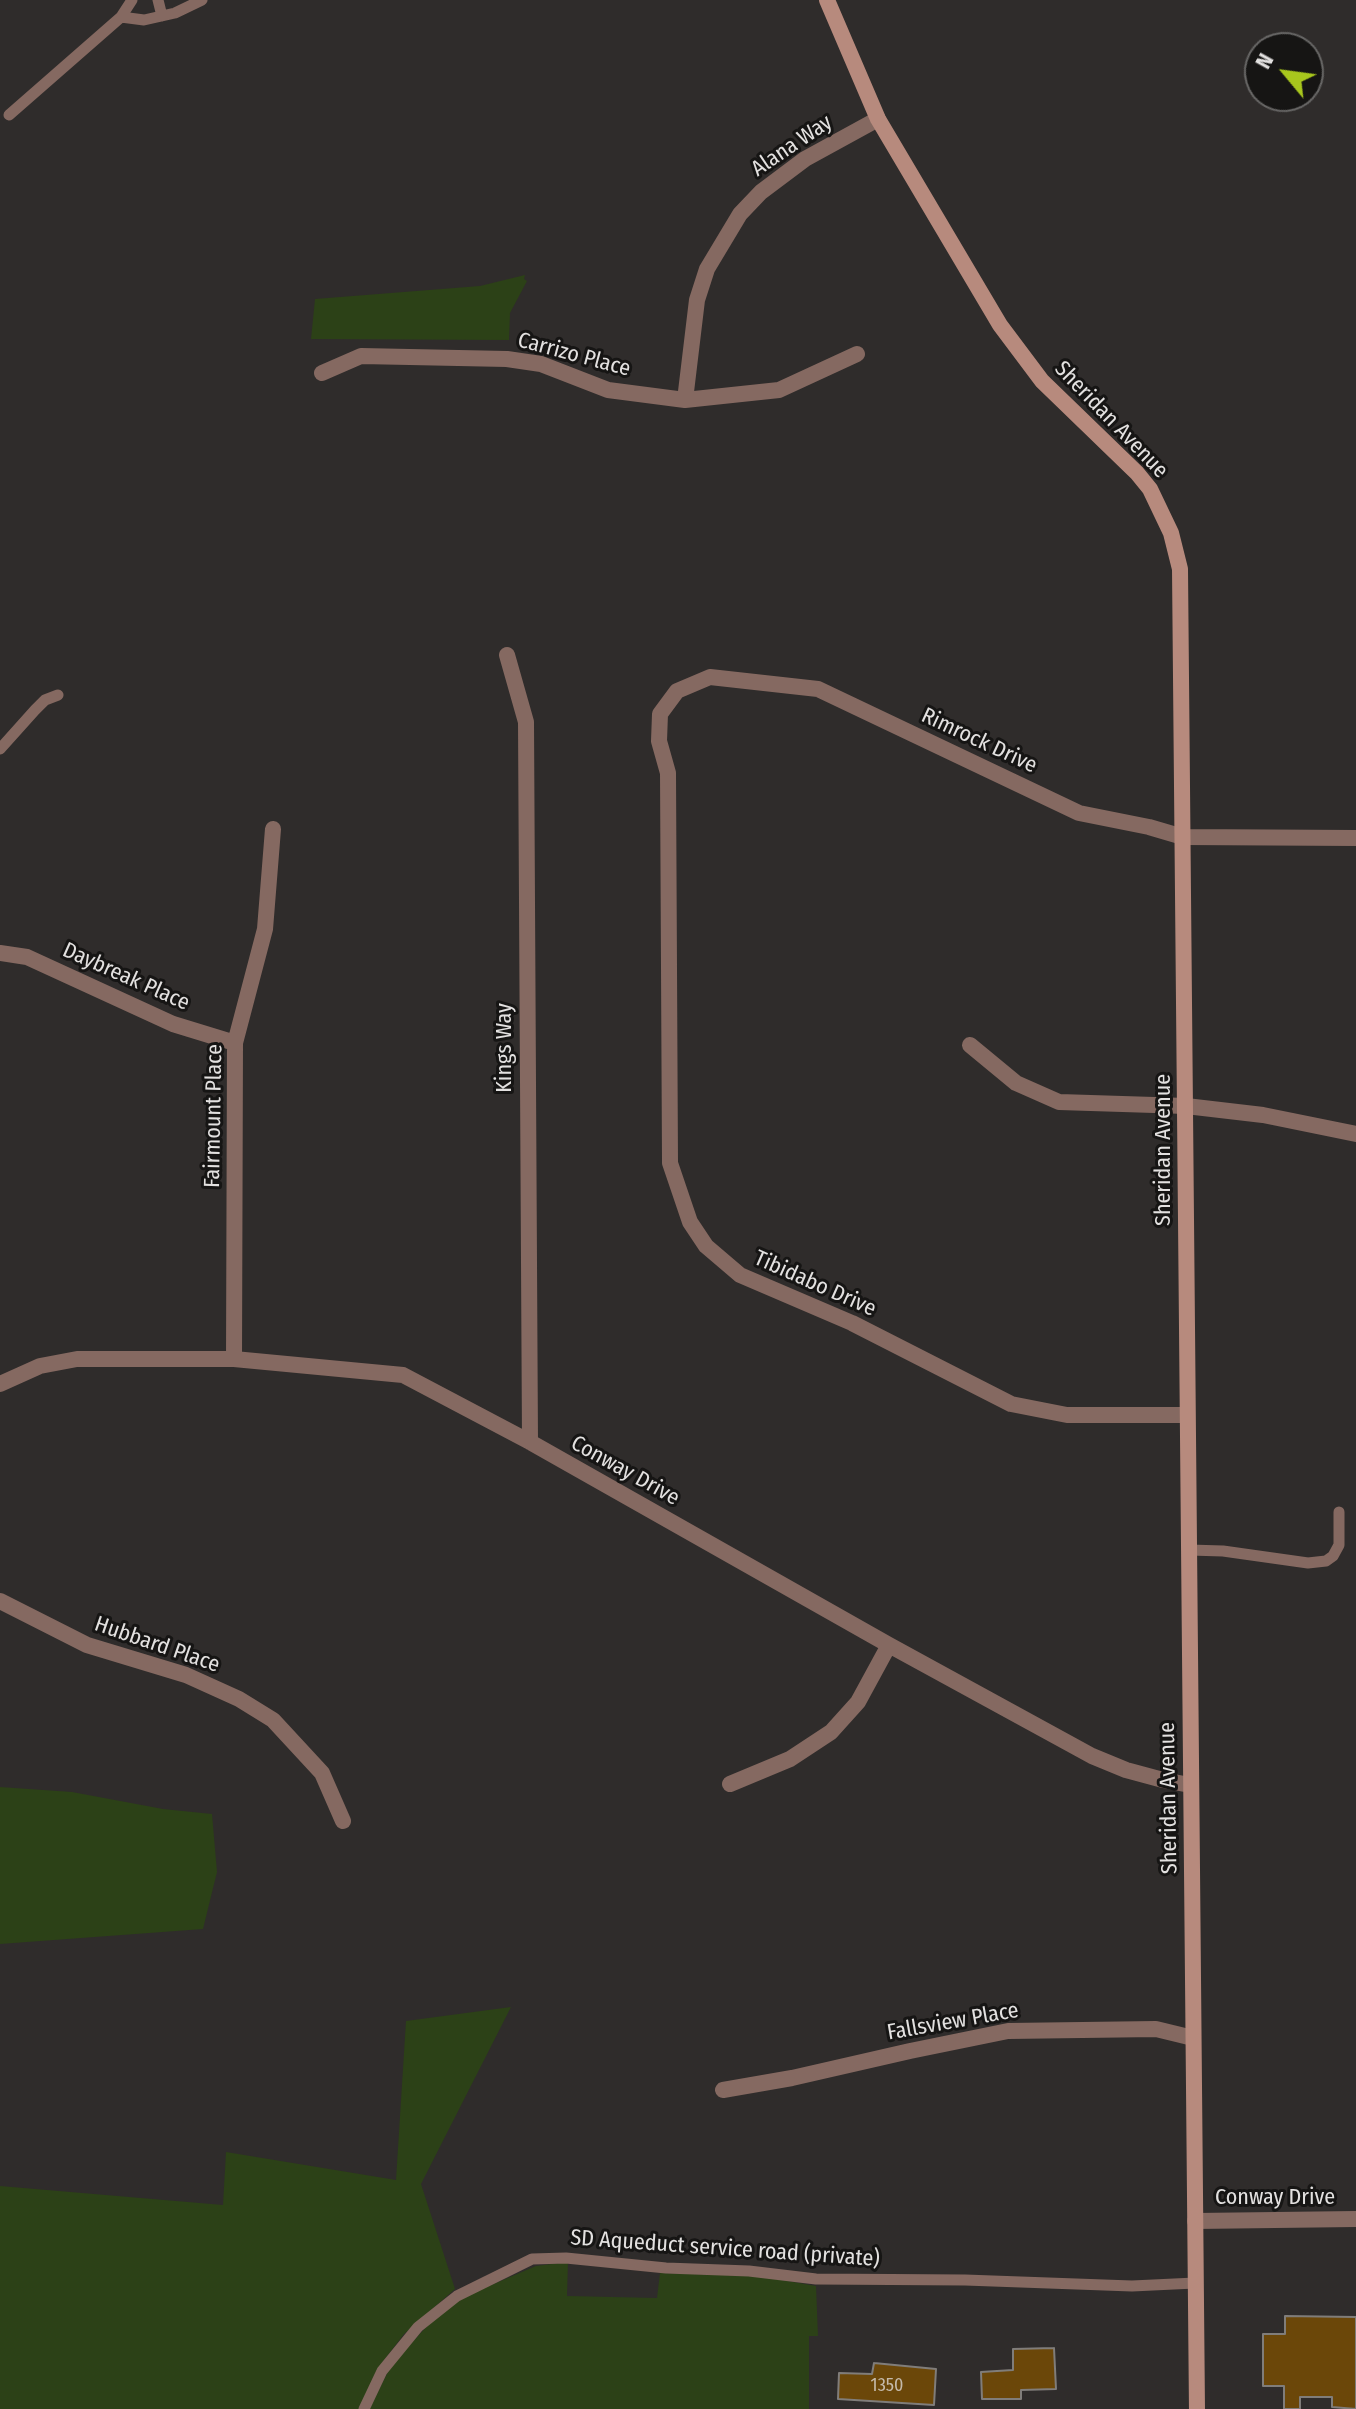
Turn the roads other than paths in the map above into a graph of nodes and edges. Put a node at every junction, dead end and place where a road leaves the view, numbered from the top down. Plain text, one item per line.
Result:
1 (132, 0) edge
2 (158, 0) edge
3 (202, 0) edge
4 (827, 0) edge
5 (162, 16) junction
6 (121, 17) junction
7 (9, 115) dead end
8 (878, 119) junction
9 (857, 354) dead end
10 (322, 373) dead end
11 (685, 400) junction
12 (507, 655) dead end
13 (58, 695) dead end
14 (0, 749) edge
15 (668, 773) joint
16 (273, 829) dead end
17 (1183, 837) junction
18 (1356, 838) edge
19 (0, 953) edge
20 (235, 1043) junction
21 (970, 1045) dead end
22 (1186, 1106) junction
23 (1356, 1134) edge
24 (234, 1359) junction
25 (0, 1384) edge
26 (1187, 1415) junction
27 (530, 1442) junction
28 (1339, 1512) dead end
29 (1189, 1550) junction
30 (0, 1601) edge
31 (889, 1645) junction
32 (730, 1784) dead end
33 (1190, 1785) junction
34 (343, 1821) dead end
35 (1193, 2038) junction
36 (723, 2090) dead end
37 (1356, 2219) edge
38 (1195, 2221) junction
39 (1195, 2283) junction
40 (364, 2409) edge
41 (1197, 2409) edge

1 - 6 lane
2 - 5 lane
3 - 5 lane
4 - 8 street, Sheridan Avenue
5 - 6 lane
6 - 7 lane
8 - 11 street, Alana Way
8 - 17 street, Sheridan Avenue
9 - 11 street, Carrizo Place
10 - 11 street, Carrizo Place
12 - 27 street, Kings Way
13 - 14 lane
15 - 17 street, Rimrock Drive
15 - 26 street, Tibidabo Drive
16 - 20 street, Fairmount Place
17 - 18 street, Rimrock Drive
17 - 22 street, Sheridan Avenue
19 - 20 street, Daybreak Place
20 - 24 street, Fairmount Place
21 - 22 street
22 - 23 street
22 - 26 street, Sheridan Avenue
24 - 25 street, Conway Drive
24 - 27 street, Conway Drive
26 - 29 street, Sheridan Avenue
27 - 31 street, Conway Drive
28 - 29 lane
29 - 33 street, Sheridan Avenue
30 - 34 street, Hubbard Place
31 - 32 street
31 - 33 street, Conway Drive
33 - 35 street, Sheridan Avenue
35 - 36 street, Fallsview Place
35 - 38 street, Sheridan Avenue
37 - 38 street, Conway Drive
38 - 39 street, Sheridan Avenue
39 - 40 lane, SD Aqueduct service road (private)
39 - 41 street, Sheridan Avenue

